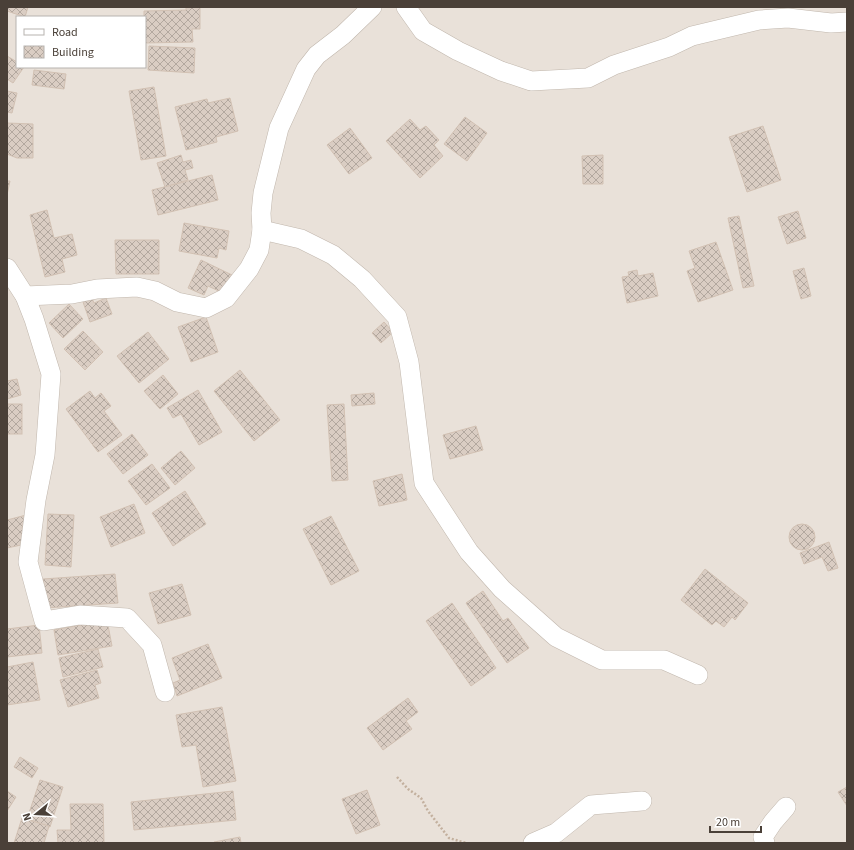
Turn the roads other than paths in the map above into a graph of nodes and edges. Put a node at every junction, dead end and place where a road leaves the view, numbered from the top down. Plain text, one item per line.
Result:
1 (372, 7) edge
2 (406, 7) edge
3 (847, 22) edge
4 (262, 230) junction
5 (7, 268) edge
6 (25, 296) junction
7 (698, 675) dead end
8 (165, 692) dead end
9 (642, 801) dead end
10 (786, 807) dead end
11 (533, 843) edge
12 (765, 843) edge

1 - 4 street
2 - 3 street
4 - 6 street
4 - 7 street
5 - 6 street
6 - 8 street
9 - 11 street
10 - 12 street

